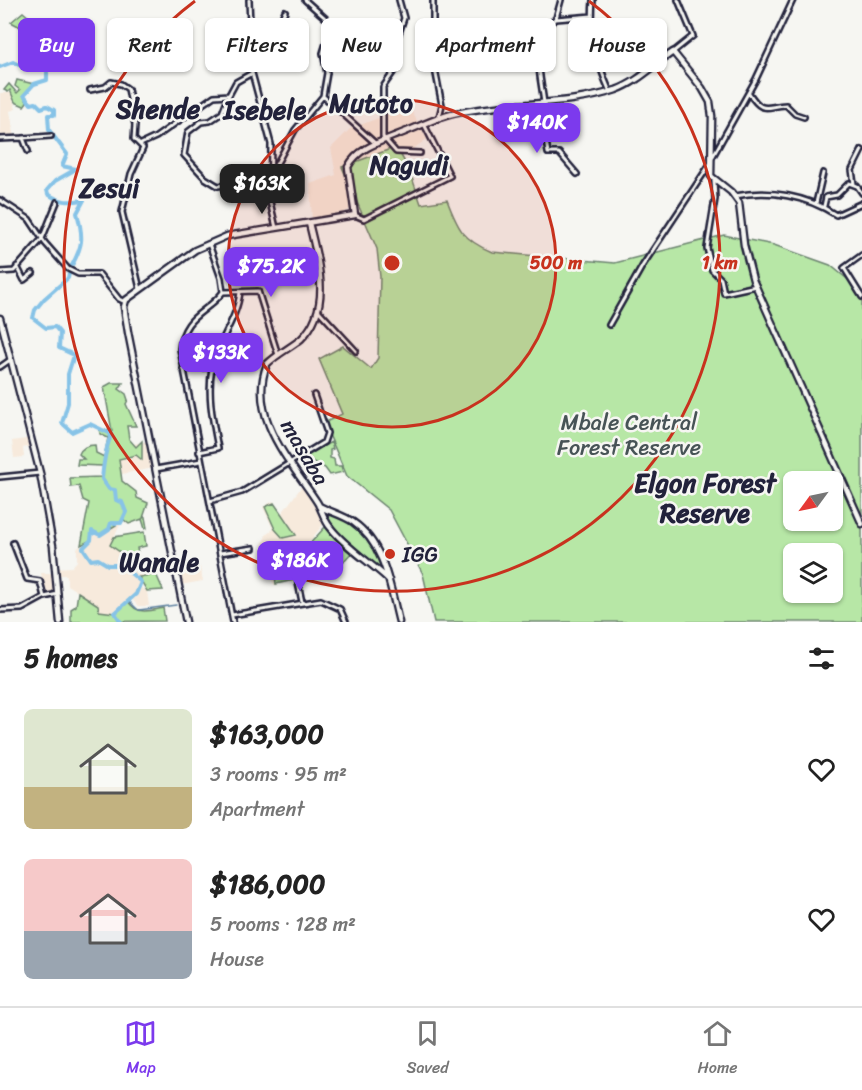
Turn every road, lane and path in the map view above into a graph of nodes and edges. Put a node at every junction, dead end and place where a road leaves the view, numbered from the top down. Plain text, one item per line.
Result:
1 (249, 0) edge
2 (305, 0) edge
3 (399, 0) edge
4 (433, 0) edge
5 (561, 0) edge
6 (593, 0) edge
7 (678, 0) edge
8 (793, 0) edge
9 (285, 11) dead end
10 (592, 16) junction
11 (251, 18) edge
12 (282, 18) edge
13 (556, 19) joint
14 (673, 52) junction
15 (539, 72) edge
16 (252, 73) joint
17 (90, 90) dead end
18 (610, 92) junction
19 (749, 93) junction
20 (229, 95) junction
21 (323, 96) junction
22 (542, 103) junction
23 (804, 117) dead end
24 (439, 119) junction
25 (424, 124) junction
26 (51, 136) dead end
27 (23, 138) junction
28 (0, 139) edge
29 (385, 140) junction
30 (141, 144) junction
31 (375, 144) junction
32 (862, 150) edge
33 (27, 151) dead end
34 (420, 153) dead end
35 (710, 162) junction
36 (823, 173) dead end
37 (271, 174) junction
38 (577, 174) dead end
39 (714, 180) junction
40 (854, 184) junction
41 (862, 193) edge
42 (735, 196) junction
43 (269, 197) junction
44 (0, 200) edge
45 (57, 202) dead end
46 (862, 203) edge
47 (816, 204) junction
48 (824, 206) junction
49 (355, 214) junction
50 (309, 223) junction
51 (276, 228) junction
52 (42, 239) junction
53 (209, 243) junction
54 (862, 255) edge
55 (17, 266) junction
56 (0, 272) edge
57 (33, 273) dead end
58 (756, 286) junction
59 (140, 289) junction
60 (223, 292) junction
61 (240, 292) junction
62 (862, 297) edge
63 (126, 301) junction
64 (319, 311) junction
65 (0, 318) edge
66 (609, 325) dead end
67 (356, 351) dead end
68 (278, 355) junction
69 (10, 360) junction
70 (0, 367) edge
71 (212, 367) junction
72 (183, 369) junction
73 (314, 395) dead end
74 (199, 452) junction
75 (201, 461) junction
76 (290, 464) junction
77 (156, 470) junction
78 (40, 472) junction
79 (0, 477) edge
80 (210, 501) junction
81 (319, 506) junction
82 (330, 511) junction
83 (323, 516) junction
84 (862, 524) edge
85 (13, 543) dead end
86 (253, 548) dead end
87 (220, 552) junction
88 (388, 580) junction
89 (298, 583) dead end
90 (58, 594) junction
91 (44, 597) junction
92 (302, 602) junction
93 (0, 610) edge
94 (231, 615) junction
95 (60, 622) edge
96 (186, 622) edge
97 (233, 622) edge
98 (346, 622) edge
99 (399, 622) edge

1 - 11 street
2 - 21 street
3 - 29 street
4 - 24 street
5 - 13 street
6 - 10 street
7 - 14 street
8 - 19 street
9 - 12 street
10 - 13 street
10 - 18 street
14 - 18 street
14 - 35 street
15 - 22 street
16 - 20 street
16 - 37 street
17 - 30 street
18 - 22 street
19 - 23 street
19 - 35 street
20 - 30 street
20 - 43 street
21 - 31 street
21 - 37 street
22 - 24 street
22 - 38 street
24 - 25 street
25 - 29 street
25 - 49 street
26 - 27 street
27 - 28 street
27 - 33 street
29 - 31 street
29 - 34 street
30 - 59 street
31 - 49 street
32 - 40 street
35 - 39 street
35 - 66 street
36 - 47 street
37 - 43 street
39 - 42 street
39 - 58 street
40 - 41 street
40 - 48 street
42 - 47 street
42 - 58 street
43 - 51 street
44 - 52 street
45 - 52 street
46 - 48 street
47 - 48 street
49 - 50 street
50 - 51 street
50 - 64 street
51 - 53 street
52 - 55 street
52 - 63 street
53 - 59 street
53 - 60 street
54 - 62 street
55 - 56 street
55 - 57 street
58 - 84 street
59 - 63 street
60 - 61 street
60 - 72 street
61 - 68 street
61 - 71 street
63 - 77 street
64 - 67 street
64 - 68 street, masaba
65 - 69 street
68 - 76 street, masaba
69 - 70 street
69 - 78 street
71 - 72 street
71 - 74 street
72 - 74 street
73 - 76 street
74 - 75 street
75 - 77 street
75 - 80 street
76 - 80 street
76 - 81 street, masaba
77 - 96 street
78 - 79 street
78 - 90 street
80 - 87 street
81 - 82 street
81 - 83 street, masaba
82 - 83 street
82 - 88 street
83 - 88 street, masaba
85 - 91 street
86 - 87 street
87 - 94 street
88 - 99 street
89 - 92 street
90 - 91 street
90 - 95 street
91 - 93 street
92 - 94 street
92 - 98 street
94 - 97 street

